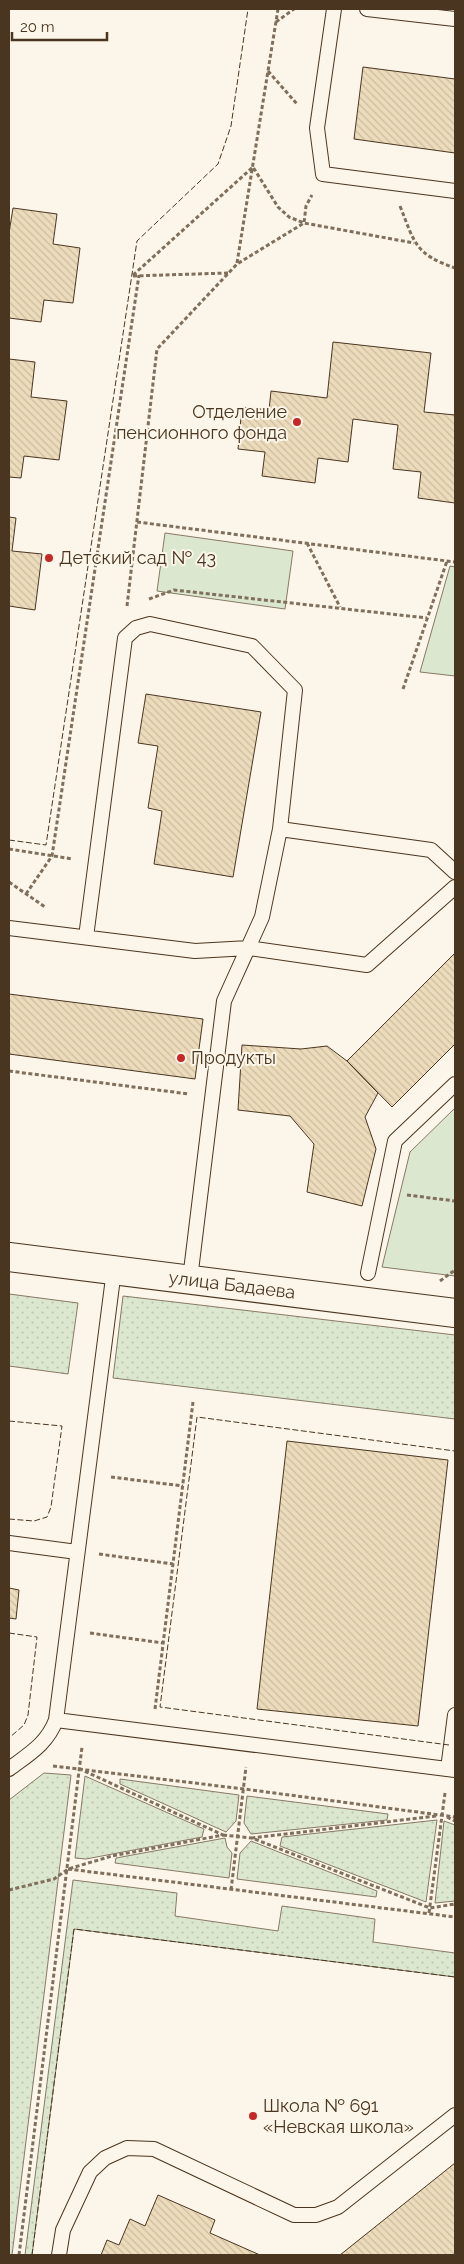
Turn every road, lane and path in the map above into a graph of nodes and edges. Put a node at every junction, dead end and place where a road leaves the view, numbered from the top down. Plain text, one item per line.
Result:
1 (278, 9) edge
2 (294, 9) edge
3 (334, 9) edge
4 (367, 9) edge
5 (428, 12) edge
6 (455, 19) edge
7 (276, 22) junction
8 (268, 70) junction
9 (317, 128) junction
10 (253, 167) junction
11 (323, 174) junction
12 (391, 183) junction
13 (455, 190) edge
14 (304, 223) junction
15 (414, 243) junction
16 (237, 264) junction
17 (455, 268) edge
18 (228, 273) junction
19 (139, 276) junction
20 (137, 522) junction
21 (307, 543) junction
22 (447, 561) junction
23 (455, 562) edge
24 (146, 600) dead end
25 (136, 604) dead end
26 (127, 607) junction
27 (340, 608) junction
28 (428, 618) junction
29 (136, 628) junction
30 (403, 689) dead end
31 (280, 829) junction
32 (9, 849) edge
33 (52, 856) junction
34 (96, 862) junction
35 (455, 872) edge
36 (455, 887) edge
37 (26, 894) dead end
38 (9, 928) edge
39 (86, 937) junction
40 (249, 948) junction
41 (9, 1071) edge
42 (455, 1084) edge
43 (212, 1097) junction
44 (384, 1192) junction
45 (455, 1201) edge
46 (9, 1257) edge
47 (114, 1270) junction
48 (455, 1270) edge
49 (368, 1273) dead end
50 (190, 1280) junction
51 (439, 1281) dead end
52 (455, 1313) edge
53 (193, 1402) dead end
54 (88, 1474) junction
55 (183, 1486) junction
56 (9, 1543) edge
57 (77, 1552) junction
58 (173, 1564) junction
59 (68, 1630) junction
60 (163, 1643) junction
61 (154, 1712) dead end
62 (455, 1715) edge
63 (56, 1720) junction
64 (83, 1742) dead end
65 (249, 1744) junction
66 (46, 1766) dead end
67 (80, 1769) junction
68 (9, 1770) edge
69 (452, 1770) edge
70 (244, 1789) junction
71 (441, 1815) junction
72 (455, 1817) edge
73 (455, 1821) edge
74 (223, 1835) junction
75 (238, 1837) junction
76 (252, 1838) junction
77 (68, 1869) junction
78 (9, 1890) edge
79 (231, 1890) junction
80 (455, 1904) edge
81 (430, 1908) junction
82 (429, 1914) junction
83 (455, 1917) edge
84 (455, 2115) edge
85 (19, 2255) edge
86 (59, 2255) edge

1 - 7 path
2 - 7 path
3 - 9 lane
4 - 5 lane
5 - 6 lane
7 - 8 path
8 - 9 path
8 - 10 path
9 - 11 lane
10 - 14 path
10 - 16 path
10 - 19 path
11 - 12 lane
11 - 14 path
12 - 13 lane
12 - 15 path
14 - 15 path
14 - 16 path
15 - 17 path
16 - 18 path
18 - 19 path
18 - 20 path
19 - 33 path
20 - 21 path
20 - 26 path
21 - 22 path
21 - 27 path
22 - 23 path
22 - 28 path
24 - 27 path
25 - 26 path
26 - 29 path
27 - 28 path
28 - 30 path
29 - 31 lane
29 - 34 lane
31 - 35 lane
31 - 40 lane
32 - 33 path
33 - 34 path
33 - 37 path
34 - 39 lane
36 - 40 lane
38 - 39 lane
39 - 40 lane
40 - 43 lane
41 - 43 path
42 - 44 lane
43 - 50 lane
44 - 45 path
44 - 49 lane
46 - 47 street, улица Бадаева
47 - 50 street, улица Бадаева
47 - 54 lane
48 - 51 path
50 - 52 street, улица Бадаева
53 - 55 path
54 - 55 path
54 - 57 lane
55 - 58 path
56 - 57 lane
57 - 58 path
57 - 59 lane
58 - 60 path
59 - 60 path
59 - 63 lane
60 - 61 path
62 - 69 lane
63 - 65 lane
63 - 68 lane
64 - 67 path
65 - 69 lane
65 - 70 path
66 - 67 path
67 - 70 path
67 - 74 path
67 - 77 path
69 - 71 path
70 - 71 path
70 - 75 path
71 - 72 path
71 - 73 path
71 - 76 path
71 - 81 path
74 - 75 path
74 - 77 path
75 - 76 path
75 - 79 path
76 - 81 path
77 - 78 path
77 - 79 path
77 - 85 path
79 - 82 path
80 - 81 path
81 - 82 path
82 - 83 path
84 - 86 lane

